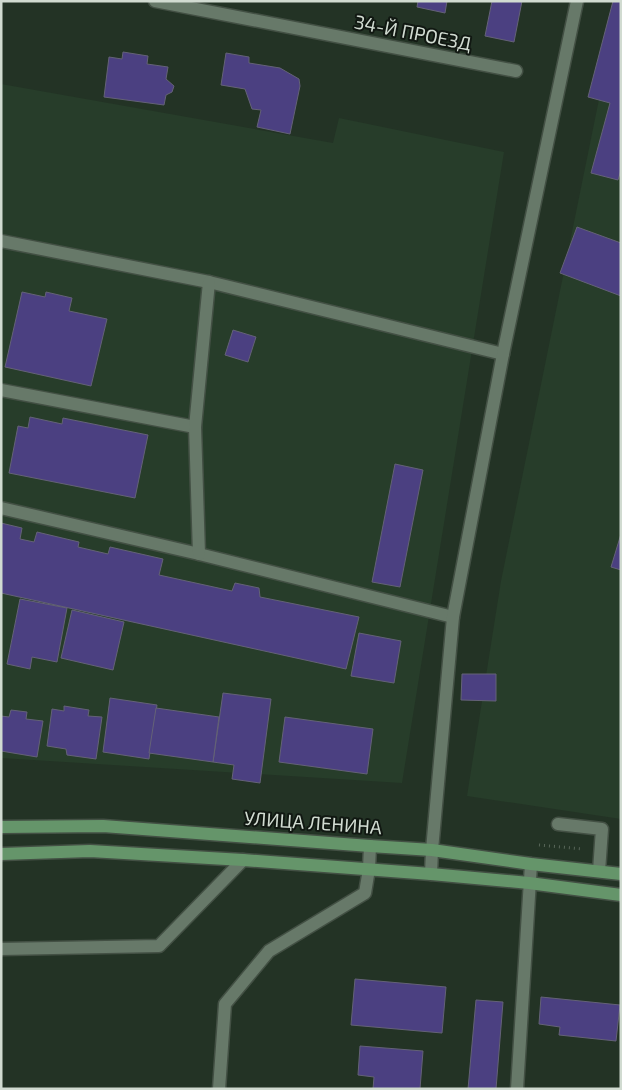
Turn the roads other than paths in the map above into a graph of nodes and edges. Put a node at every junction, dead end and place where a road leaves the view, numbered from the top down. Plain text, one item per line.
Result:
1 (155, 1) edge
2 (577, 1) edge
3 (516, 71) dead end
4 (1, 241) edge
5 (209, 282) junction
6 (503, 354) junction
7 (1, 390) edge
8 (195, 427) junction
9 (1, 508) edge
10 (199, 554) junction
11 (453, 617) junction
12 (558, 824) dead end
13 (1, 827) edge
14 (370, 846) junction
15 (432, 850) junction
16 (1, 854) edge
17 (243, 860) junction
18 (532, 864) junction
19 (369, 869) junction
20 (598, 871) junction
21 (431, 874) junction
22 (621, 874) edge
23 (529, 883) junction
24 (621, 895) edge
25 (1, 949) edge
26 (219, 1089) edge
27 (517, 1089) edge

1 - 3 street, 34-Й ПРОЕЗД
2 - 6 street
4 - 5 street
5 - 6 street
5 - 8 street
6 - 11 street
7 - 8 street
8 - 10 street
9 - 10 street
10 - 11 street
11 - 15 street
12 - 20 street
13 - 14 main road, УЛИЦА ЛЕНИНА
14 - 15 main road, УЛИЦА ЛЕНИНА
14 - 19 street
15 - 18 main road, УЛИЦА ЛЕНИНА
15 - 21 street
16 - 17 main road
17 - 19 main road
17 - 25 street
18 - 20 main road, УЛИЦА ЛЕНИНА
18 - 23 street
19 - 21 main road
19 - 26 street
20 - 22 main road, УЛИЦА ЛЕНИНА
21 - 23 main road
23 - 24 main road
23 - 27 street

